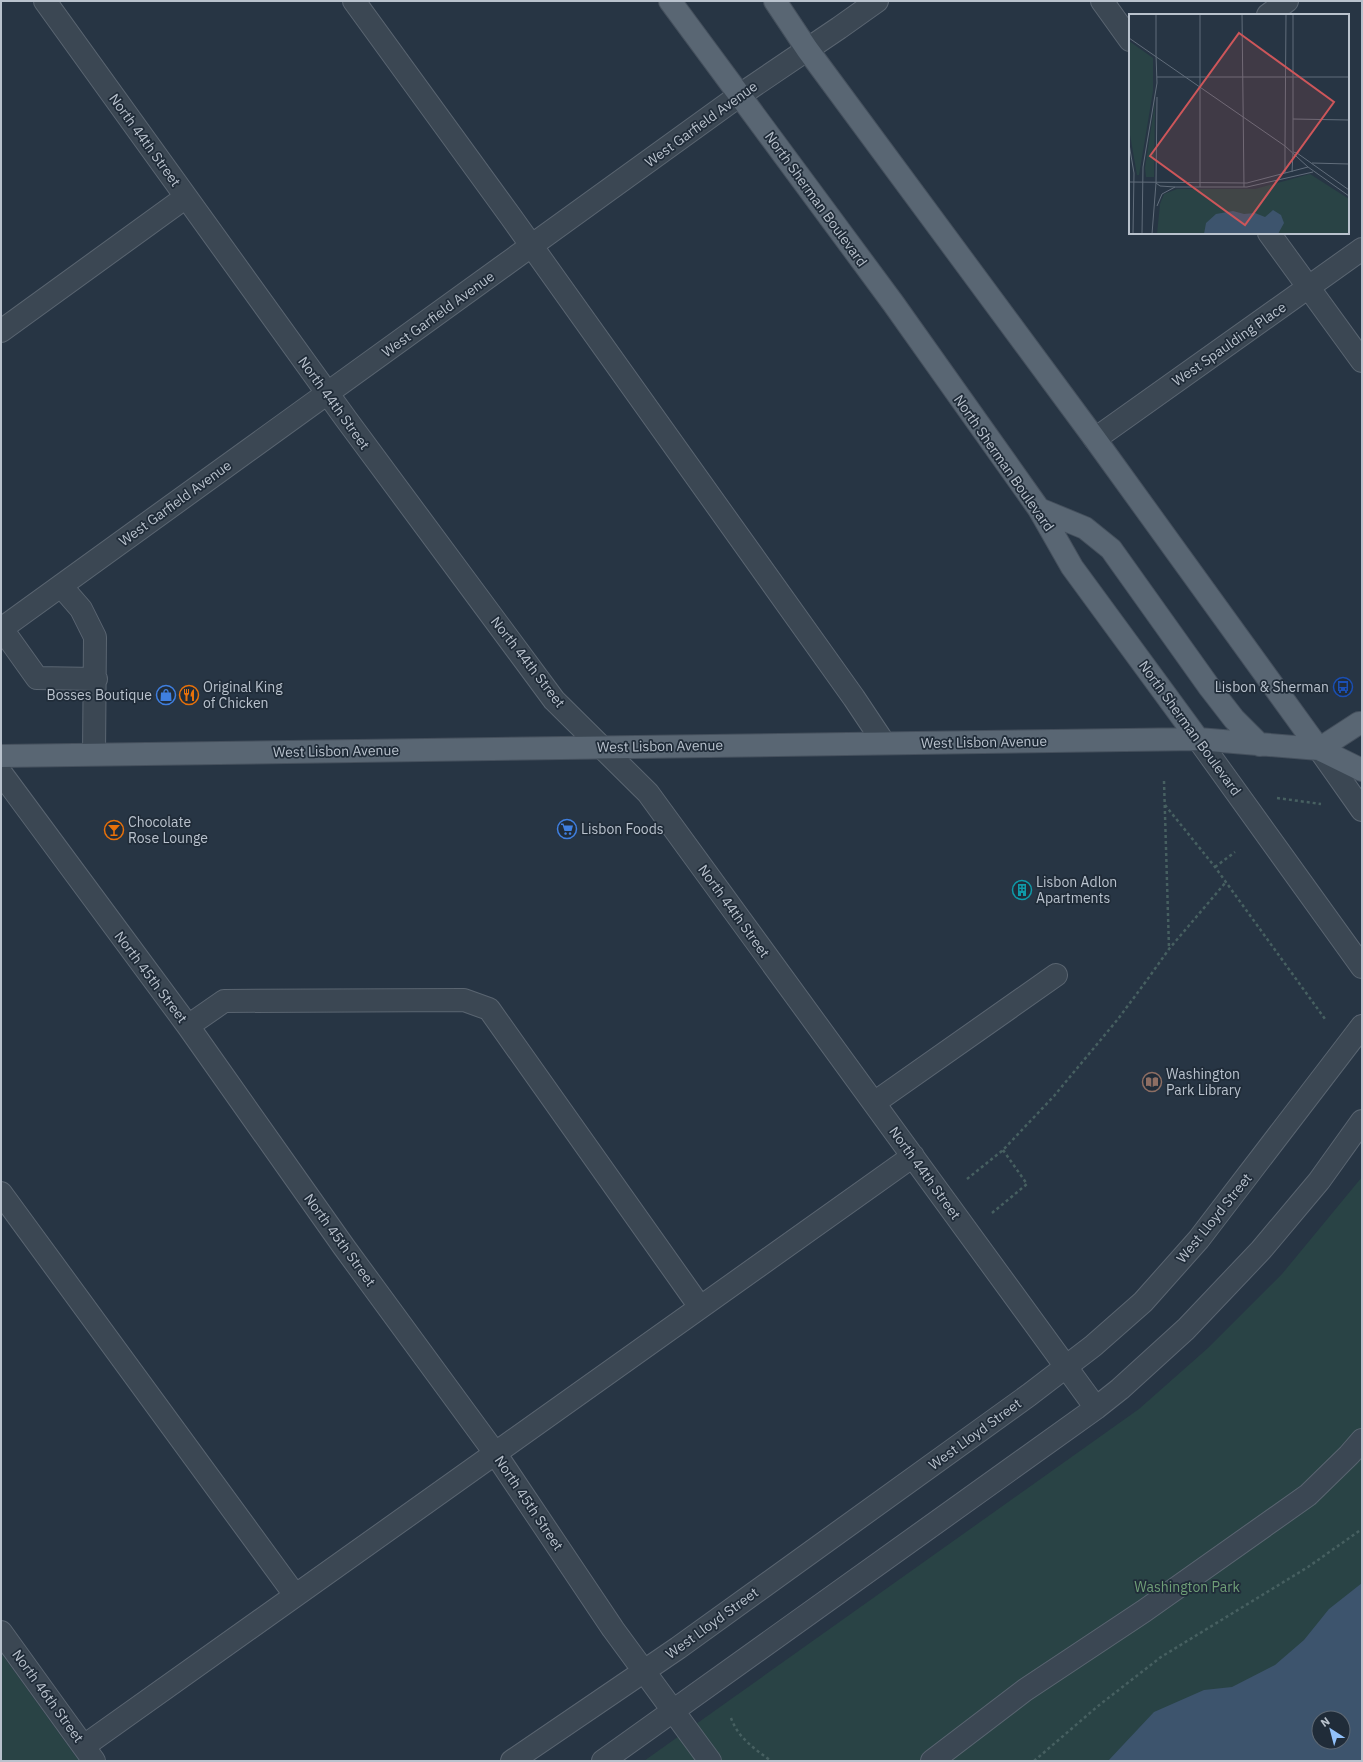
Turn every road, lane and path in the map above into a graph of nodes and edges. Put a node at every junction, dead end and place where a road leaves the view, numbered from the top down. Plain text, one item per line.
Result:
1 (45, 1) edge
2 (354, 1) edge
3 (670, 1) edge
4 (775, 1) edge
5 (877, 1) edge
6 (1102, 1) edge
7 (1287, 1) edge
8 (1269, 14) edge
9 (1129, 39) edge
10 (808, 49) junction
11 (740, 95) junction
12 (186, 197) junction
13 (1270, 234) edge
14 (532, 246) junction
15 (1362, 249) edge
16 (1309, 288) junction
17 (1, 330) edge
18 (1362, 361) edge
19 (327, 393) junction
20 (1095, 439) junction
21 (1039, 509) junction
22 (61, 586) junction
23 (1, 629) edge
24 (96, 679) junction
25 (1362, 723) edge
26 (1198, 739) junction
27 (884, 743) junction
28 (1260, 745) junction
29 (602, 747) junction
30 (1319, 749) junction
31 (94, 754) junction
32 (1, 756) edge
33 (1362, 770) edge
34 (1, 773) edge
35 (1164, 781) dead end
36 (1277, 798) dead end
37 (1166, 804) junction
38 (1326, 804) dead end
39 (1362, 810) edge
40 (1235, 852) dead end
41 (1215, 867) junction
42 (1226, 882) junction
43 (1169, 949) junction
44 (1362, 967) edge
45 (1056, 975) dead end
46 (1324, 1019) dead end
47 (188, 1026) junction
48 (1362, 1026) edge
49 (874, 1103) junction
50 (1362, 1121) edge
51 (1003, 1150) junction
52 (913, 1156) junction
53 (967, 1179) dead end
54 (1, 1193) edge
55 (992, 1213) dead end
56 (700, 1308) junction
57 (1065, 1367) junction
58 (1096, 1408) junction
59 (1362, 1440) edge
60 (495, 1453) junction
61 (1362, 1529) edge
62 (296, 1595) junction
63 (1, 1632) edge
64 (644, 1671) junction
65 (673, 1711) junction
66 (731, 1718) dead end
67 (89, 1754) edge
68 (512, 1761) edge
69 (603, 1761) edge
70 (710, 1761) edge
71 (771, 1761) edge
72 (932, 1761) edge
73 (1034, 1761) edge

1 - 12 street, North 44th Street
2 - 14 street
3 - 11 main road, North Sherman Boulevard
4 - 10 main road
5 - 10 street, West Garfield Avenue
6 - 9 street
7 - 8 street
10 - 11 street, West Garfield Avenue
10 - 20 main road
11 - 14 street, West Garfield Avenue
11 - 21 main road, North Sherman Boulevard
12 - 17 street
12 - 19 street, North 44th Street
13 - 16 street
14 - 19 street, West Garfield Avenue
14 - 27 street
15 - 16 street, West Spaulding Place
16 - 18 street
16 - 20 street, West Spaulding Place
19 - 22 street, West Garfield Avenue
19 - 29 street, North 44th Street
20 - 30 main road
21 - 26 main road, North Sherman Boulevard
21 - 28 main road
22 - 23 street, West Garfield Avenue
22 - 24 street
23 - 24 street
24 - 31 street
25 - 30 main road
26 - 27 main road, West Lisbon Avenue
26 - 28 main road, West Lisbon Avenue
26 - 44 street, North Sherman Boulevard
27 - 29 main road, West Lisbon Avenue
28 - 30 main road, West Lisbon Avenue
29 - 31 main road, West Lisbon Avenue
29 - 49 street, North 44th Street
30 - 33 main road, West Lisbon Avenue
30 - 39 street
31 - 32 main road, West Lisbon Avenue
34 - 47 street, North 45th Street
35 - 37 path
36 - 38 path
37 - 41 path
37 - 43 path
40 - 41 path
41 - 42 path
42 - 43 path
42 - 46 path
43 - 51 path
45 - 49 street
47 - 56 street
47 - 60 street, North 45th Street
48 - 57 street, West Lloyd Street
49 - 52 street, North 44th Street
50 - 58 street
51 - 53 path
51 - 55 path
52 - 56 street
52 - 57 street, North 44th Street
54 - 62 street
56 - 60 street
57 - 58 street, North 44th Street
57 - 64 street, West Lloyd Street
58 - 65 street
59 - 72 street
60 - 62 street
60 - 64 street, North 45th Street
61 - 73 path
62 - 67 street
63 - 67 street, North 46th Street
64 - 65 street, North 45th Street
64 - 68 street, West Lloyd Street
65 - 69 street
65 - 70 street, North 45th Street
66 - 71 path

